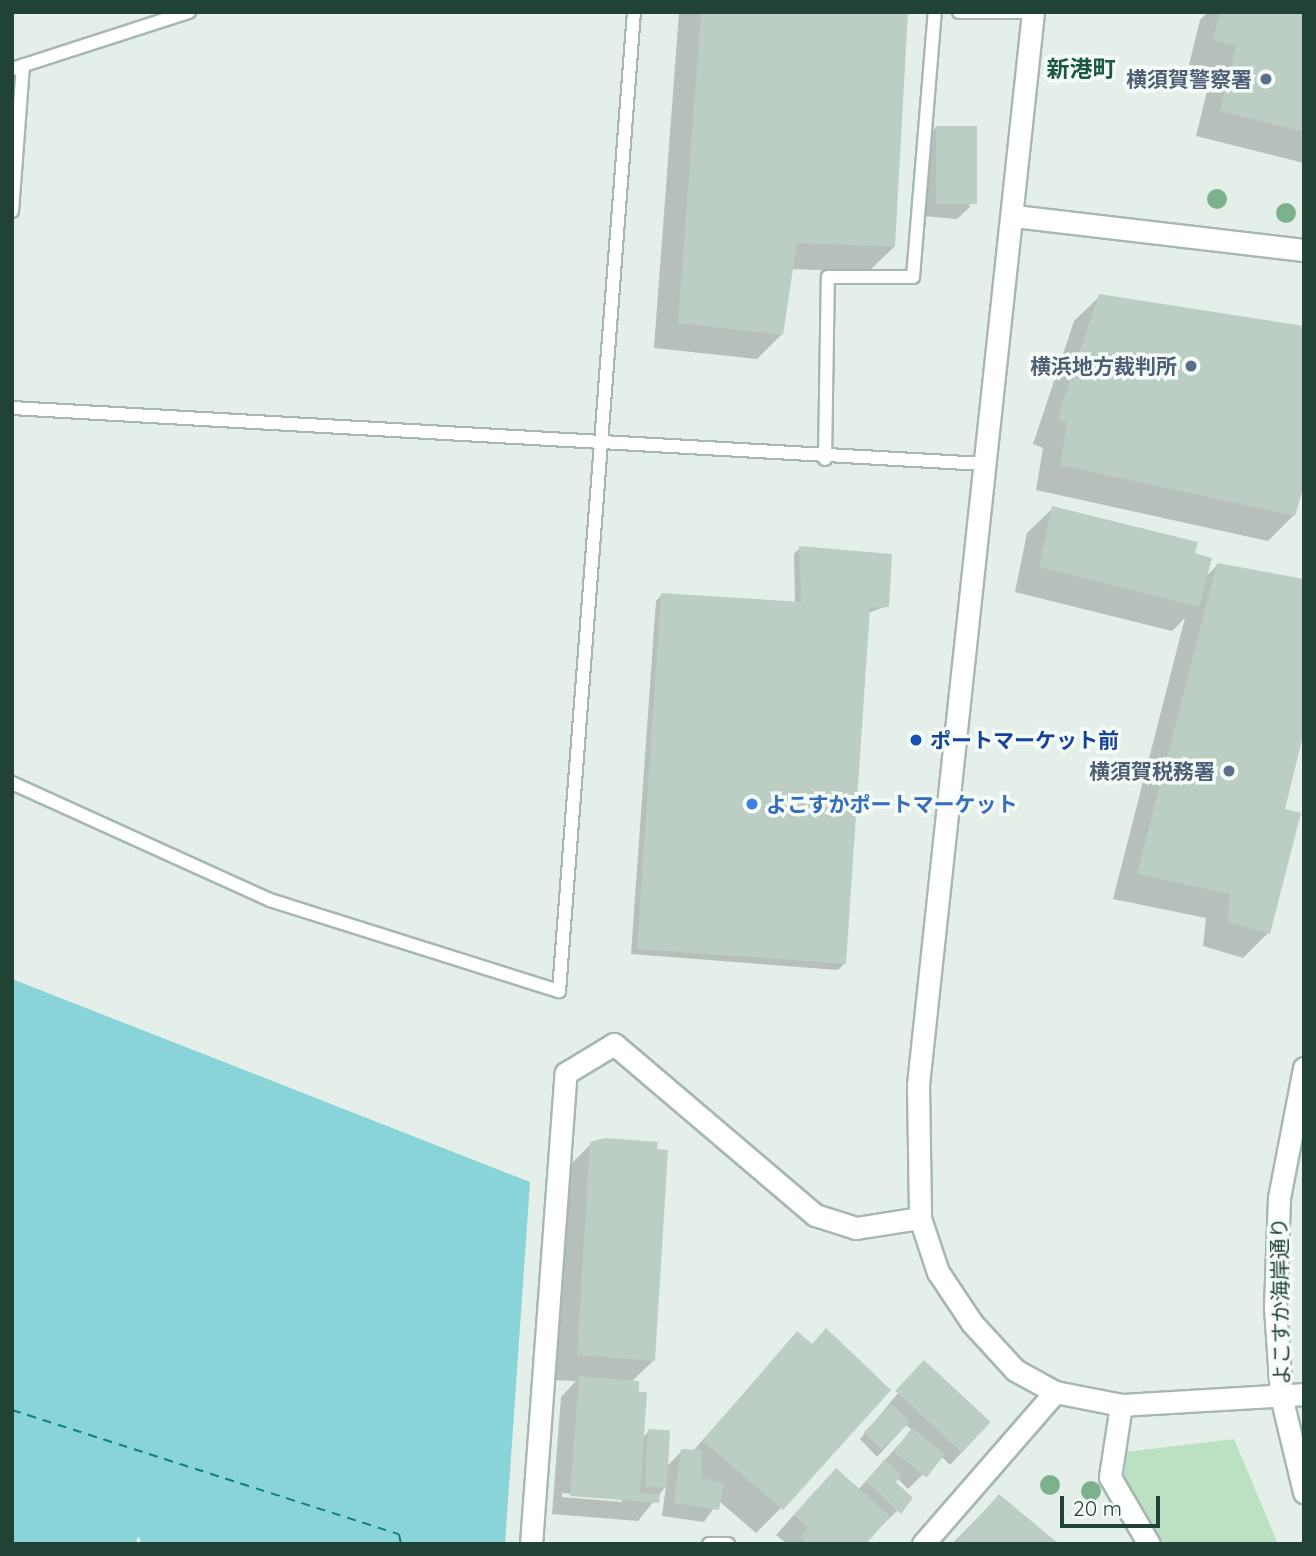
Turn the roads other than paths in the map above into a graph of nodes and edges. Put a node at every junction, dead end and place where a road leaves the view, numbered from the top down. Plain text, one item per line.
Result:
1 (189, 12) edge
2 (634, 12) edge
3 (935, 12) edge
4 (959, 12) edge
5 (1021, 12) edge
6 (1033, 12) edge
7 (18, 67) edge
8 (12, 211) edge
9 (1014, 216) junction
10 (1304, 250) edge
11 (12, 408) edge
12 (606, 443) junction
13 (825, 459) junction
14 (984, 464) junction
15 (12, 783) edge
16 (1304, 1068) edge
17 (920, 1218) junction
18 (1055, 1392) junction
19 (1304, 1394) edge
20 (1281, 1396) junction
21 (1121, 1405) junction
22 (1304, 1492) edge
23 (531, 1544) edge
24 (709, 1544) edge
25 (727, 1544) edge
26 (923, 1544) edge
27 (1149, 1544) edge

1 - 7 lane
2 - 12 lane
3 - 13 lane
4 - 5 lane
6 - 9 street
7 - 8 lane
9 - 10 street
9 - 14 street
11 - 12 lane
12 - 13 lane
12 - 15 lane
13 - 14 lane
14 - 17 street
16 - 20 street, よこすか海岸通り
17 - 18 street
17 - 23 street
18 - 21 street
18 - 26 street
19 - 20 street
20 - 21 street
20 - 22 street, よこすか海岸通り
21 - 27 street
24 - 25 lane

